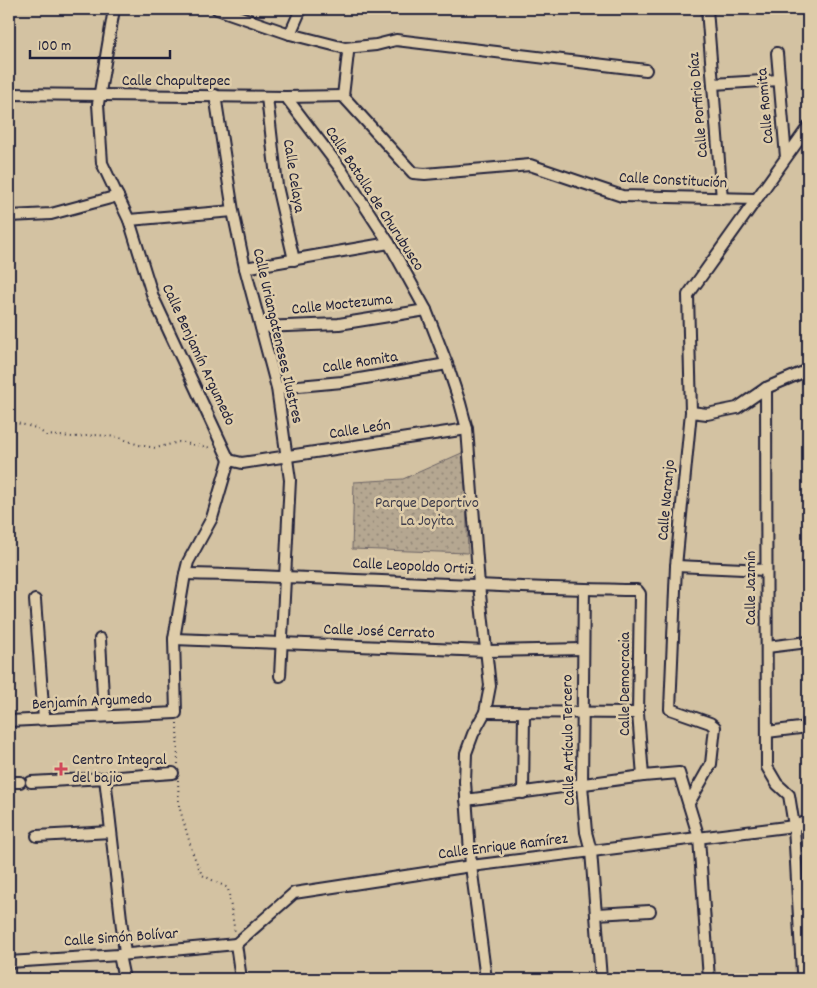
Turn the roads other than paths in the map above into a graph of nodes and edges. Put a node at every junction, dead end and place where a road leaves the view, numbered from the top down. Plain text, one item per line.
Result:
1 (114, 9) edge
2 (217, 9) edge
3 (301, 9) edge
4 (707, 9) edge
5 (290, 34) junction
6 (345, 48) junction
7 (777, 53) dead end
8 (646, 70) dead end
9 (779, 80) junction
10 (713, 84) junction
11 (9, 94) edge
12 (99, 96) junction
13 (215, 96) junction
14 (343, 96) junction
15 (267, 97) junction
16 (286, 97) junction
17 (808, 127) edge
18 (786, 157) junction
19 (118, 196) junction
20 (722, 199) junction
21 (756, 200) junction
22 (234, 211) junction
23 (9, 216) edge
24 (129, 220) junction
25 (389, 243) junction
26 (294, 260) junction
27 (245, 268) junction
28 (426, 310) junction
29 (261, 327) junction
30 (448, 364) junction
31 (808, 370) edge
32 (277, 388) junction
33 (766, 388) junction
34 (691, 412) junction
35 (467, 429) junction
36 (288, 456) junction
37 (229, 460) junction
38 (676, 566) junction
39 (766, 570) junction
40 (185, 574) junction
41 (284, 576) junction
42 (479, 585) junction
43 (584, 589) junction
44 (640, 592) joint
45 (35, 600) dead end
46 (100, 639) dead end
47 (174, 639) junction
48 (808, 642) edge
49 (281, 643) junction
50 (767, 647) junction
51 (583, 649) junction
52 (487, 651) junction
53 (280, 676) dead end
54 (485, 712) junction
55 (524, 713) junction
56 (582, 713) junction
57 (638, 713) junction
58 (104, 716) junction
59 (44, 719) junction
60 (9, 721) edge
61 (808, 727) edge
62 (767, 732) junction
63 (176, 773) road end
64 (643, 776) junction
65 (106, 778) junction
66 (9, 782) edge
67 (20, 782) dead end
68 (31, 782) dead end
69 (582, 785) junction
70 (523, 793) junction
71 (466, 800) junction
72 (689, 803) junction
73 (808, 822) edge
74 (794, 826) junction
75 (111, 832) junction
76 (37, 836) dead end
77 (699, 838) junction
78 (590, 851) junction
79 (471, 866) junction
80 (650, 911) dead end
81 (596, 914) junction
82 (236, 944) junction
83 (122, 954) junction
84 (9, 962) edge
85 (803, 972) edge
86 (124, 979) edge
87 (242, 979) edge
88 (486, 979) edge
89 (601, 979) edge
90 (709, 979) edge

1 - 12 street, Calle Benjamín Argumedo
2 - 5 street
3 - 5 street
4 - 10 street, Calle Porfirio Díaz
5 - 6 street
6 - 8 street
6 - 14 street
7 - 9 street, Calle Romita
9 - 10 street
9 - 18 street, Calle Romita
10 - 20 street, Calle Porfirio Díaz
11 - 12 street, Calle Chapultepec
12 - 13 street, Calle Chapultepec
12 - 19 street, Calle Benjamín Argumedo
13 - 15 street, Calle Chapultepec
13 - 22 street, Calle Uriangateneses Ilustres
14 - 16 street, Calle Chapultepec
14 - 20 street, Calle Constitución
15 - 16 street, Calle Chapultepec
15 - 26 street, Calle Celaya
16 - 25 street, Calle Batalla de Churubusco
17 - 18 street
18 - 21 street
19 - 23 street
19 - 24 street, Calle Benjamín Argumedo
20 - 21 street, Calle Constitución
21 - 34 street, Calle Naranjo
22 - 24 street
22 - 27 street, Calle Uriangateneses Ilustres
24 - 37 street, Calle Benjamín Argumedo
25 - 26 street
25 - 28 street, Calle Batalla de Churubusco
26 - 27 street
27 - 29 street, Calle Uriangateneses Ilustres
28 - 29 street, Calle Moctezuma
28 - 30 street, Calle Batalla de Churubusco
29 - 32 street, Calle Uriangateneses Ilustres
30 - 32 street, Calle Romita
30 - 35 street, Calle Batalla de Churubusco
31 - 33 street
32 - 36 street, Calle Uriangateneses Ilustres
33 - 34 street
33 - 39 street, Calle Jazmín
34 - 38 street, Calle Naranjo
35 - 36 street, Calle León
35 - 42 street, Calle Batalla de Churubusco
36 - 37 street, Calle León
36 - 41 street, Calle Uriangateneses Ilustres
37 - 40 street
38 - 39 street
38 - 72 street, Calle Naranjo
39 - 50 street, Calle Jazmín
40 - 41 street, Calle Leopoldo Ortiz
40 - 47 street
41 - 42 street, Calle Leopoldo Ortiz
41 - 49 street, Calle Uriangateneses Ilustres
42 - 43 street, Calle Leopoldo Ortiz
42 - 52 street, Calle Batalla de Churubusco
43 - 44 street, Calle Leopoldo Ortiz
43 - 51 street, Calle Artículo Tercero
44 - 57 street, Calle Democracia
45 - 59 street
46 - 58 street
47 - 49 street, Calle José Cerrato
47 - 58 street, Benjamín Argumedo
48 - 50 street
49 - 52 street, Calle José Cerrato
49 - 53 street, Calle Uriangateneses Ilustres
50 - 62 street, Calle Jazmín
51 - 52 street, Calle José Cerrato
51 - 56 street, Calle Artículo Tercero
52 - 54 street, Calle Batalla de Churubusco
54 - 55 street
54 - 71 street, Calle Batalla de Churubusco
55 - 56 street
55 - 70 street
56 - 57 street
56 - 69 street, Calle Artículo Tercero
57 - 64 street, Calle Democracia
58 - 59 street, Benjamín Argumedo
59 - 60 street, Benjamín Argumedo
61 - 62 street
62 - 74 street, Calle Jazmín
63 - 65 street
64 - 69 street
64 - 72 street
65 - 68 street
65 - 75 street
66 - 67 street
69 - 70 street
69 - 78 street, Calle Artículo Tercero
70 - 71 street
71 - 79 street, Calle Batalla de Churubusco
72 - 77 street
73 - 74 street, Calle Enrique Ramírez
74 - 77 street, Calle Enrique Ramírez
74 - 85 street, Calle Jazmín
75 - 76 street
75 - 83 street
77 - 78 street, Calle Enrique Ramírez
77 - 90 street
78 - 79 street, Calle Enrique Ramírez
78 - 81 street, Calle Artículo Tercero
79 - 82 street, Calle Enrique Ramírez
79 - 88 street, Calle Batalla de Churubusco
80 - 81 street
81 - 89 street, Calle Artículo Tercero
82 - 83 street, Calle Simón Bolívar
82 - 87 street
83 - 84 street, Calle Simón Bolívar
83 - 86 street

